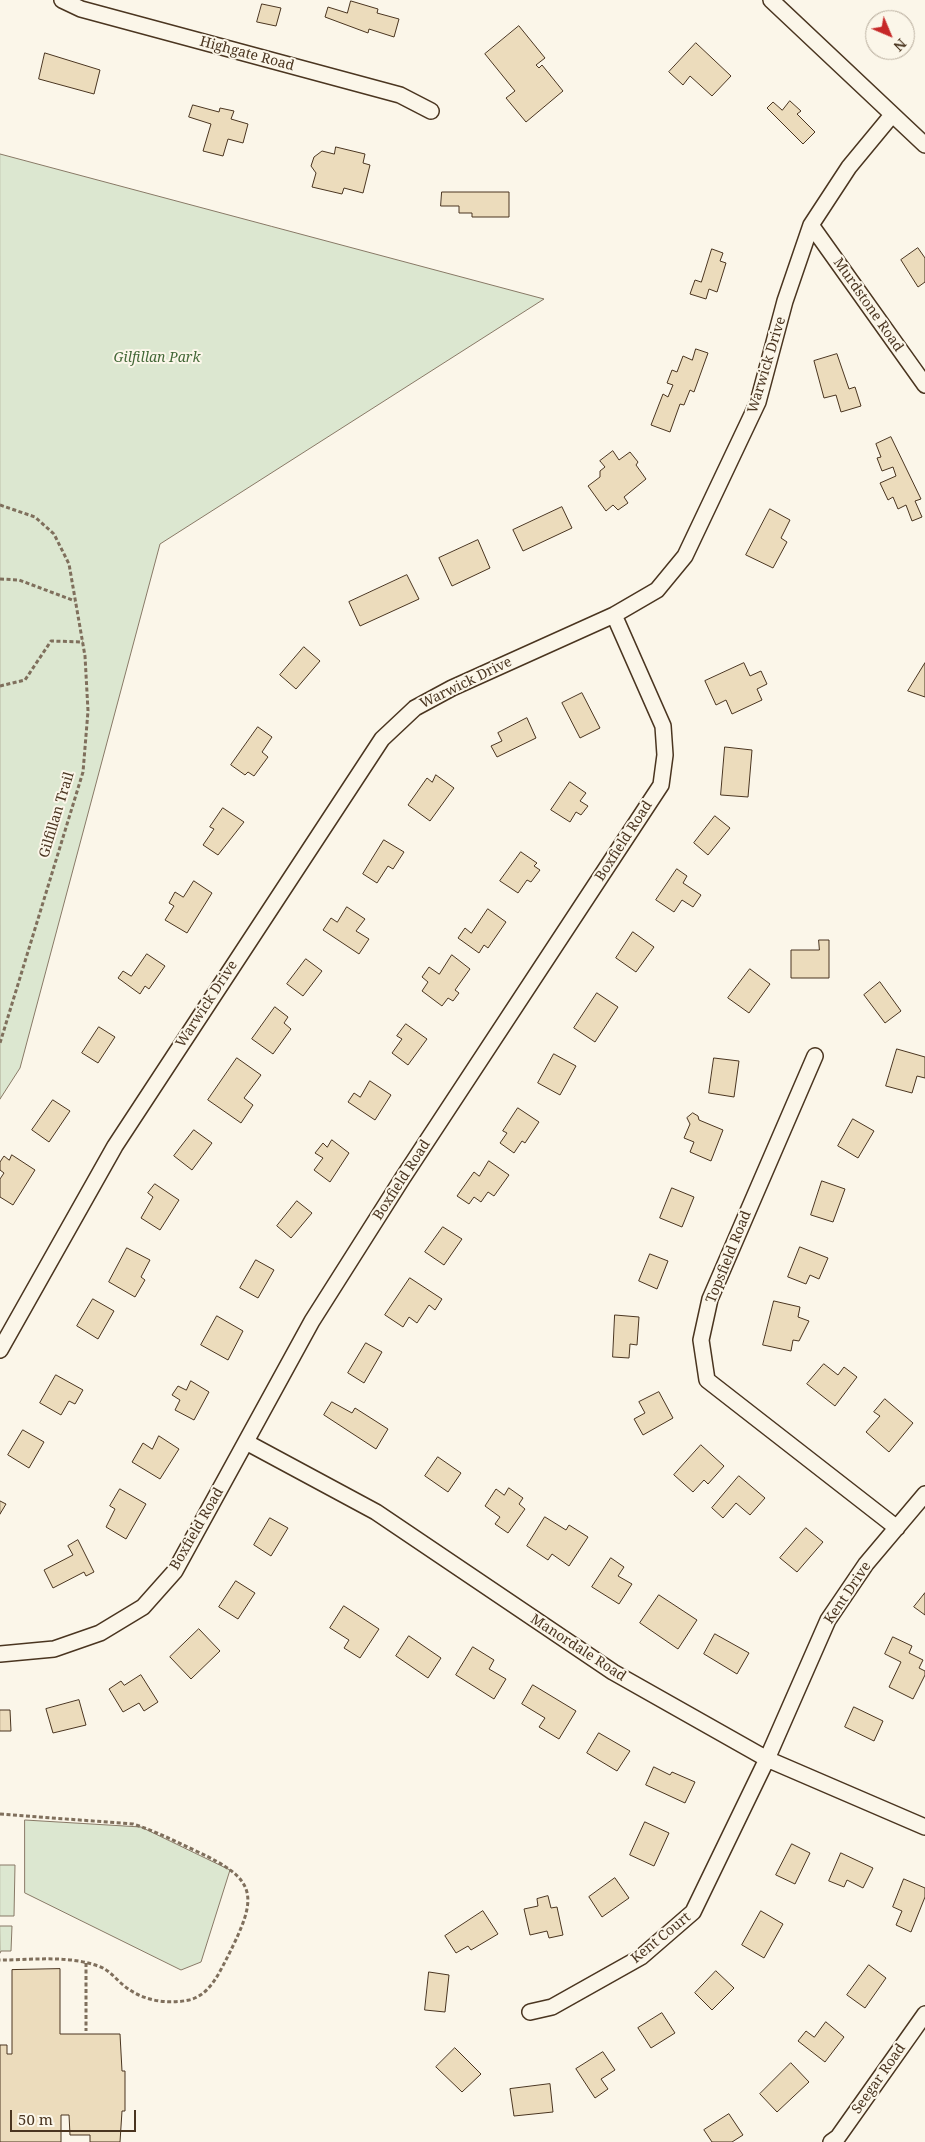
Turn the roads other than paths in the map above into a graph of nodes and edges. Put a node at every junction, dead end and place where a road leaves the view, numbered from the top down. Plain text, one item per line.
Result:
1 (62, 0) edge
2 (771, 0) edge
3 (430, 111) dead end
4 (892, 115) junction
5 (925, 145) edge
6 (811, 225) junction
7 (925, 385) edge
8 (614, 615) junction
9 (815, 1056) dead end
10 (0, 1350) edge
11 (246, 1442) junction
12 (925, 1494) edge
13 (897, 1528) junction
14 (0, 1654) edge
15 (767, 1759) junction
16 (925, 1827) edge
17 (530, 2012) dead end
18 (925, 2014) edge
19 (830, 2142) edge

1 - 3 street, Highgate Road
2 - 4 street
4 - 5 street
4 - 6 street, Warwick Drive
6 - 7 street, Murdstone Road
6 - 8 street, Warwick Drive
8 - 10 street, Warwick Drive
8 - 11 street, Boxfield Road
9 - 13 street, Topsfield Road
11 - 14 street, Boxfield Road
11 - 15 street, Manordale Road
12 - 13 street, Kent Drive
13 - 15 street, Kent Drive
15 - 16 street, Manordale Road
15 - 17 street, Kent Court
18 - 19 street, Seegar Road

